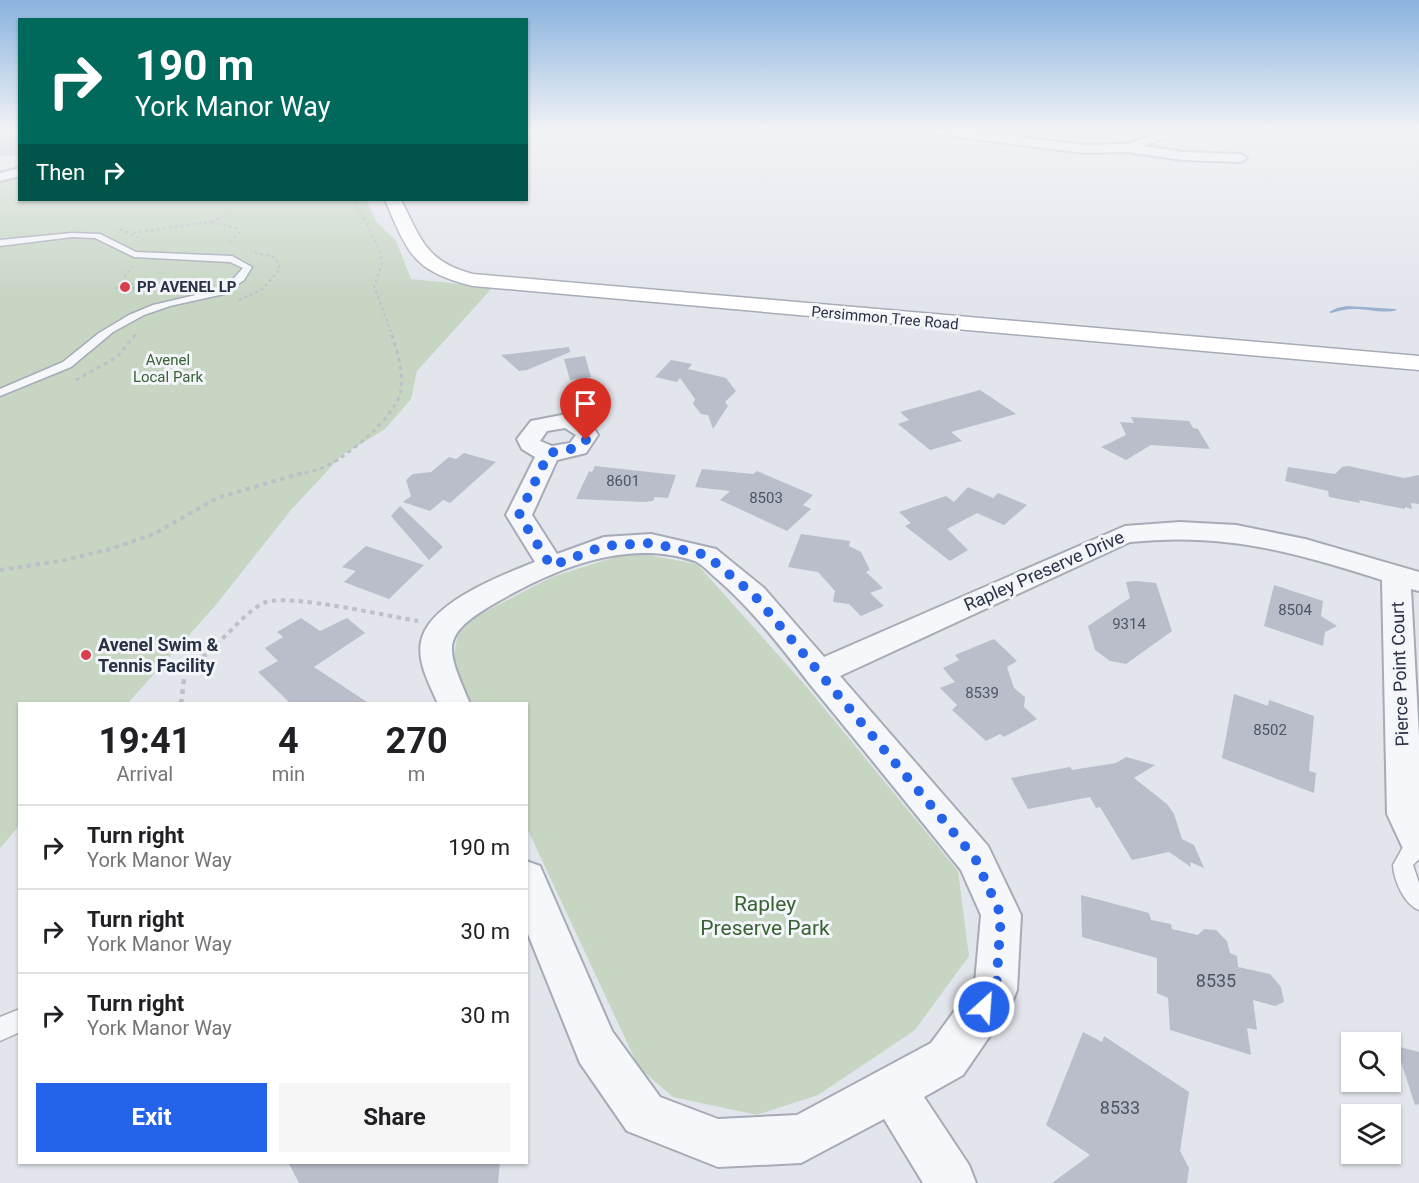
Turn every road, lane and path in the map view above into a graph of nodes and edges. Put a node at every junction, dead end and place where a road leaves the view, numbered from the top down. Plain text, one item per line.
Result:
1 (356, 201) edge
2 (393, 201) edge
3 (233, 213) dead end
4 (210, 222) junction
5 (112, 227) dead end
6 (132, 233) junction
7 (0, 243) edge
8 (153, 244) dead end
9 (232, 247) dead end
10 (250, 251) dead end
11 (125, 284) joint
12 (230, 302) dead end
13 (138, 332) dead end
14 (1419, 363) edge
15 (74, 381) dead end
16 (0, 393) edge
17 (549, 453) dead end
18 (551, 566) junction
19 (0, 570) edge
20 (1408, 579) edge
21 (441, 628) junction
22 (159, 670) dead end
23 (185, 672) junction
24 (819, 672) junction
25 (181, 702) edge
26 (453, 702) edge
27 (1419, 843) edge
28 (1419, 849) edge
29 (528, 884) edge
30 (1419, 900) edge
31 (18, 1021) edge
32 (0, 1029) edge
33 (892, 1089) junction
34 (951, 1183) edge

1 - 19 path
2 - 14 main road, Persimmon Tree Road
3 - 4 path
4 - 6 path
4 - 9 path
5 - 6 path
6 - 8 path
7 - 16 lane
10 - 12 path
11 - 11 path
13 - 15 path
17 - 18 street
18 - 21 street
18 - 24 street
20 - 24 street, Rapley Preserve Drive
20 - 27 street, Pierce Point Court
21 - 23 path
21 - 26 street
22 - 23 path
23 - 25 path
24 - 33 street
28 - 30 lane
29 - 33 street
31 - 32 lane
33 - 34 street

